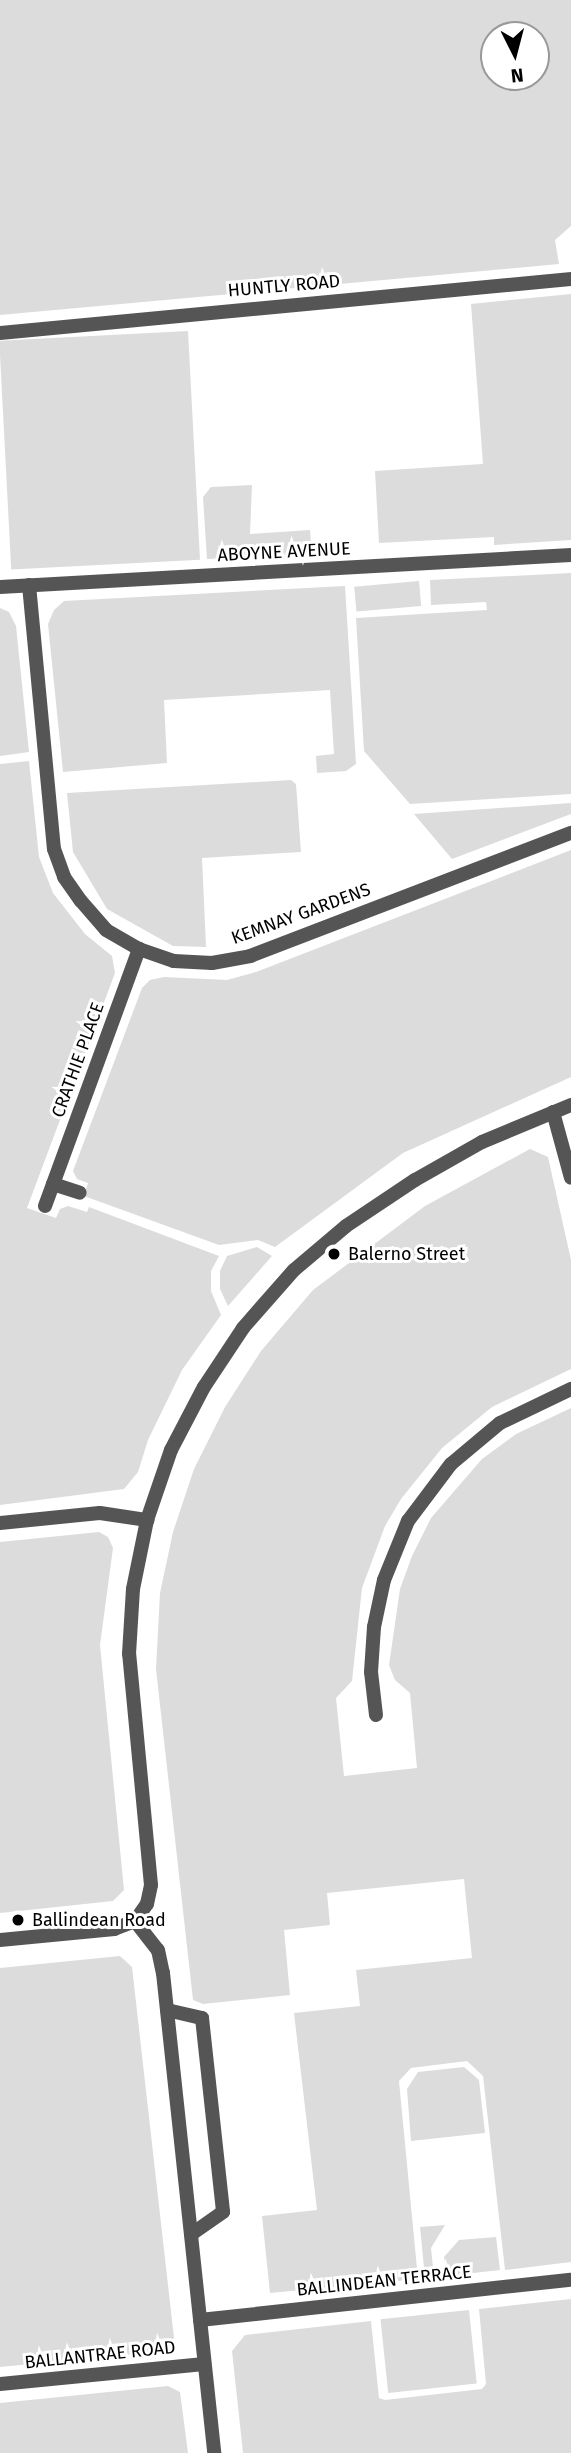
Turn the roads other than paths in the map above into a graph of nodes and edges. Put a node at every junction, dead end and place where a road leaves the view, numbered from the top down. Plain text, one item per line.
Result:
1 (571, 279) edge
2 (0, 333) edge
3 (571, 555) edge
4 (29, 585) junction
5 (0, 587) edge
6 (571, 833) edge
7 (139, 949) junction
8 (571, 1105) edge
9 (553, 1112) junction
10 (571, 1178) edge
11 (53, 1184) junction
12 (80, 1193) dead end
13 (45, 1206) dead end
14 (571, 1389) edge
15 (147, 1520) junction
16 (0, 1523) edge
17 (376, 1714) dead end
18 (135, 1921) junction
19 (0, 1940) edge
20 (167, 2010) junction
21 (191, 2234) junction
22 (571, 2280) edge
23 (200, 2320) junction
24 (204, 2364) junction
25 (0, 2384) edge
26 (214, 2453) edge

1 - 2 street, HUNTLY ROAD
3 - 4 street, ABOYNE AVENUE
4 - 5 street, ABOYNE AVENUE
4 - 7 street, KEMNAY GARDENS
6 - 7 street, KEMNAY GARDENS
7 - 11 street, CRATHIE PLACE
8 - 9 street
9 - 10 street
9 - 15 street
11 - 12 street
11 - 13 street, CRATHIE PLACE
14 - 17 street
15 - 16 street
15 - 18 street
18 - 19 street
18 - 20 street
20 - 21 street
20 - 21 street
21 - 23 street
22 - 23 street, BALLINDEAN TERRACE
23 - 24 street
24 - 25 street, BALLANTRAE ROAD
24 - 26 street

